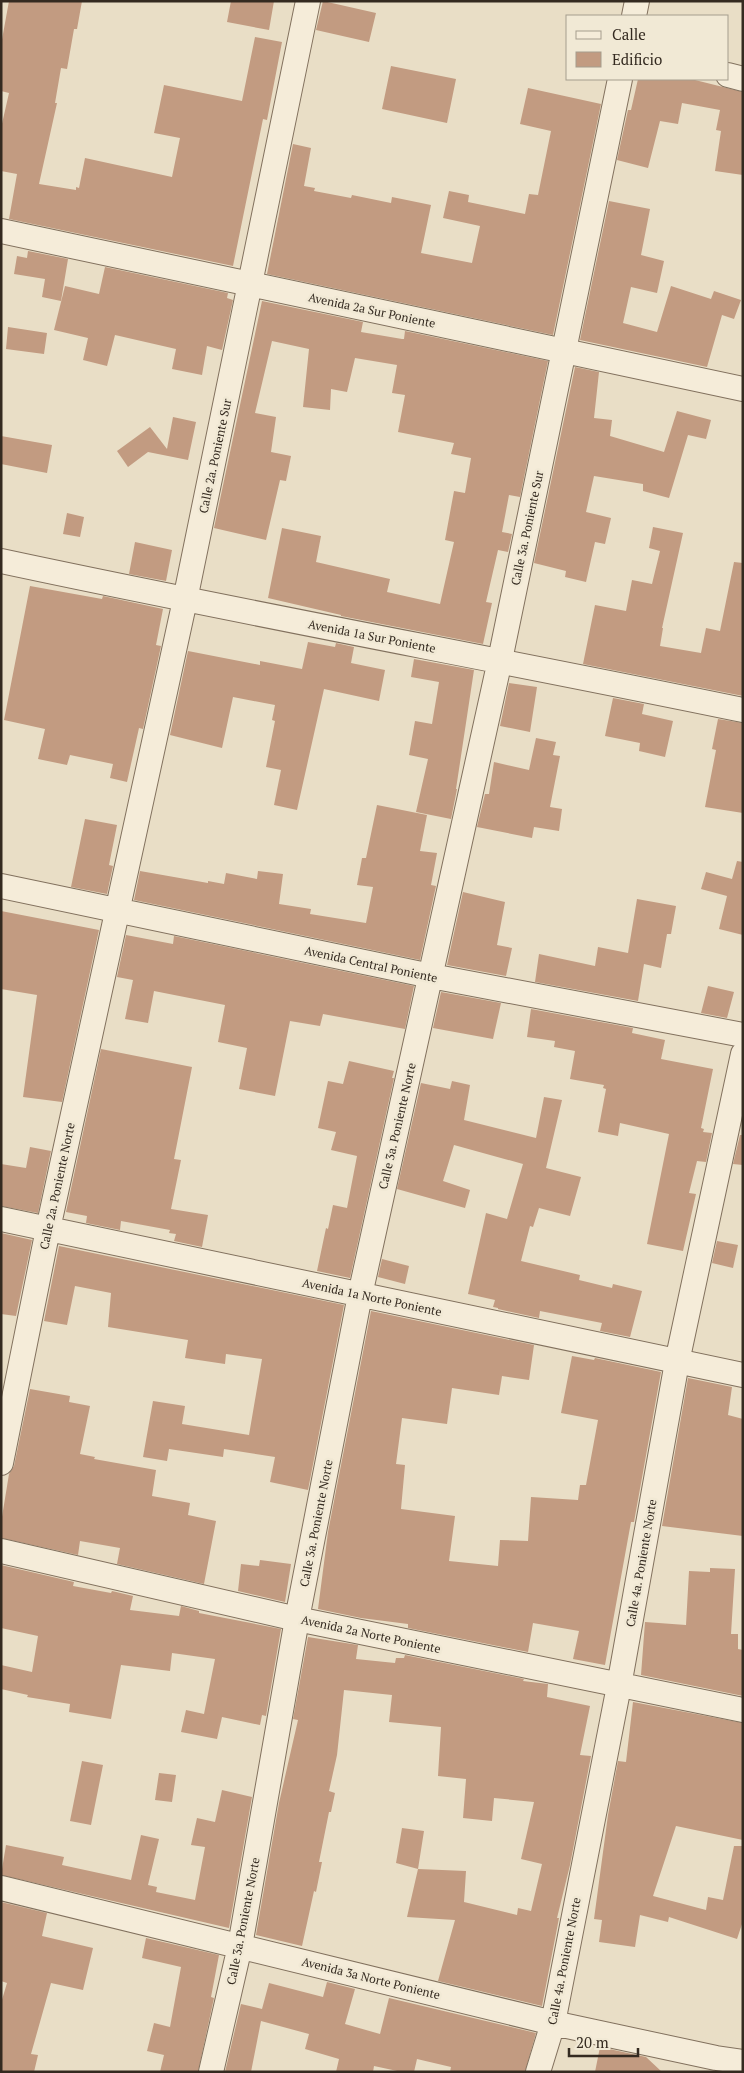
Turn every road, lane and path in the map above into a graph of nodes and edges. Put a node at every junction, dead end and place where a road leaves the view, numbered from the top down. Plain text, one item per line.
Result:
1 (308, 1) edge
2 (637, 1) edge
3 (634, 15) edge
4 (729, 75) edge
5 (743, 79) edge
6 (620, 80) edge
7 (1, 231) edge
8 (250, 285) junction
9 (564, 350) junction
10 (743, 388) edge
11 (1, 561) edge
12 (185, 600) junction
13 (500, 660) junction
14 (743, 710) edge
15 (1, 886) edge
16 (118, 910) junction
17 (431, 976) junction
18 (743, 1035) edge
19 (743, 1054) edge
20 (1, 1219) edge
21 (48, 1229) junction
22 (360, 1295) junction
23 (677, 1362) junction
24 (743, 1375) edge
25 (1, 1463) edge
26 (1, 1551) edge
27 (298, 1619) junction
28 (619, 1686) junction
29 (743, 1710) edge
30 (1, 1888) edge
31 (240, 1946) junction
32 (553, 2022) junction
33 (743, 2062) edge
34 (211, 2072) edge
35 (538, 2072) edge

1 - 8 street, Calle 2a. Poniente Sur
2 - 3 street
4 - 5 street
6 - 9 street, Calle 3a. Poniente Sur
7 - 8 street, Avenida 2a Sur Poniente
8 - 9 street, Avenida 2a Sur Poniente
8 - 12 street, Calle 2a. Poniente Sur
9 - 10 street, Avenida 2a Sur Poniente
9 - 13 street, Calle 3a. Poniente Sur
11 - 12 street, Avenida 1a Sur Poniente
12 - 13 street, Avenida 1a Sur Poniente
12 - 16 street, Calle 2a. Poniente Sur
13 - 14 street, Avenida 1a Sur Poniente
13 - 17 street, Calle 3a. Poniente Sur
15 - 16 street, Avenida Central Poniente
16 - 17 street, Avenida Central Poniente
16 - 21 street, Calle 2a. Poniente Norte
17 - 18 street, Avenida Central Poniente
17 - 22 street, Calle 3a. Poniente Norte
19 - 23 street, Calle 4a. Poniente Norte
20 - 21 street, Avenida 1a Norte Poniente
21 - 22 street, Avenida 1a Norte Poniente
21 - 25 street, Calle 2a. Poniente Norte
22 - 23 street, Avenida 1a Norte Poniente
22 - 27 street, Calle 3a. Poniente Norte
23 - 24 street, Avenida 1a Norte Poniente
23 - 28 street, Calle 4a. Poniente Norte
26 - 27 street, Avenida 2a Norte Poniente
27 - 28 street, Avenida 2a Norte Poniente
27 - 31 street, Calle 3a. Poniente Norte
28 - 29 street, Avenida 2a Norte Poniente
28 - 32 street, Calle 4a. Poniente Norte
30 - 31 street, Avenida 3a Norte Poniente
31 - 32 street, Avenida 3a Norte Poniente
31 - 34 street, Calle 3a. Poniente Norte
32 - 33 street, Avenida 3a Norte Poniente
32 - 35 street, Calle 4a. Poniente Norte

